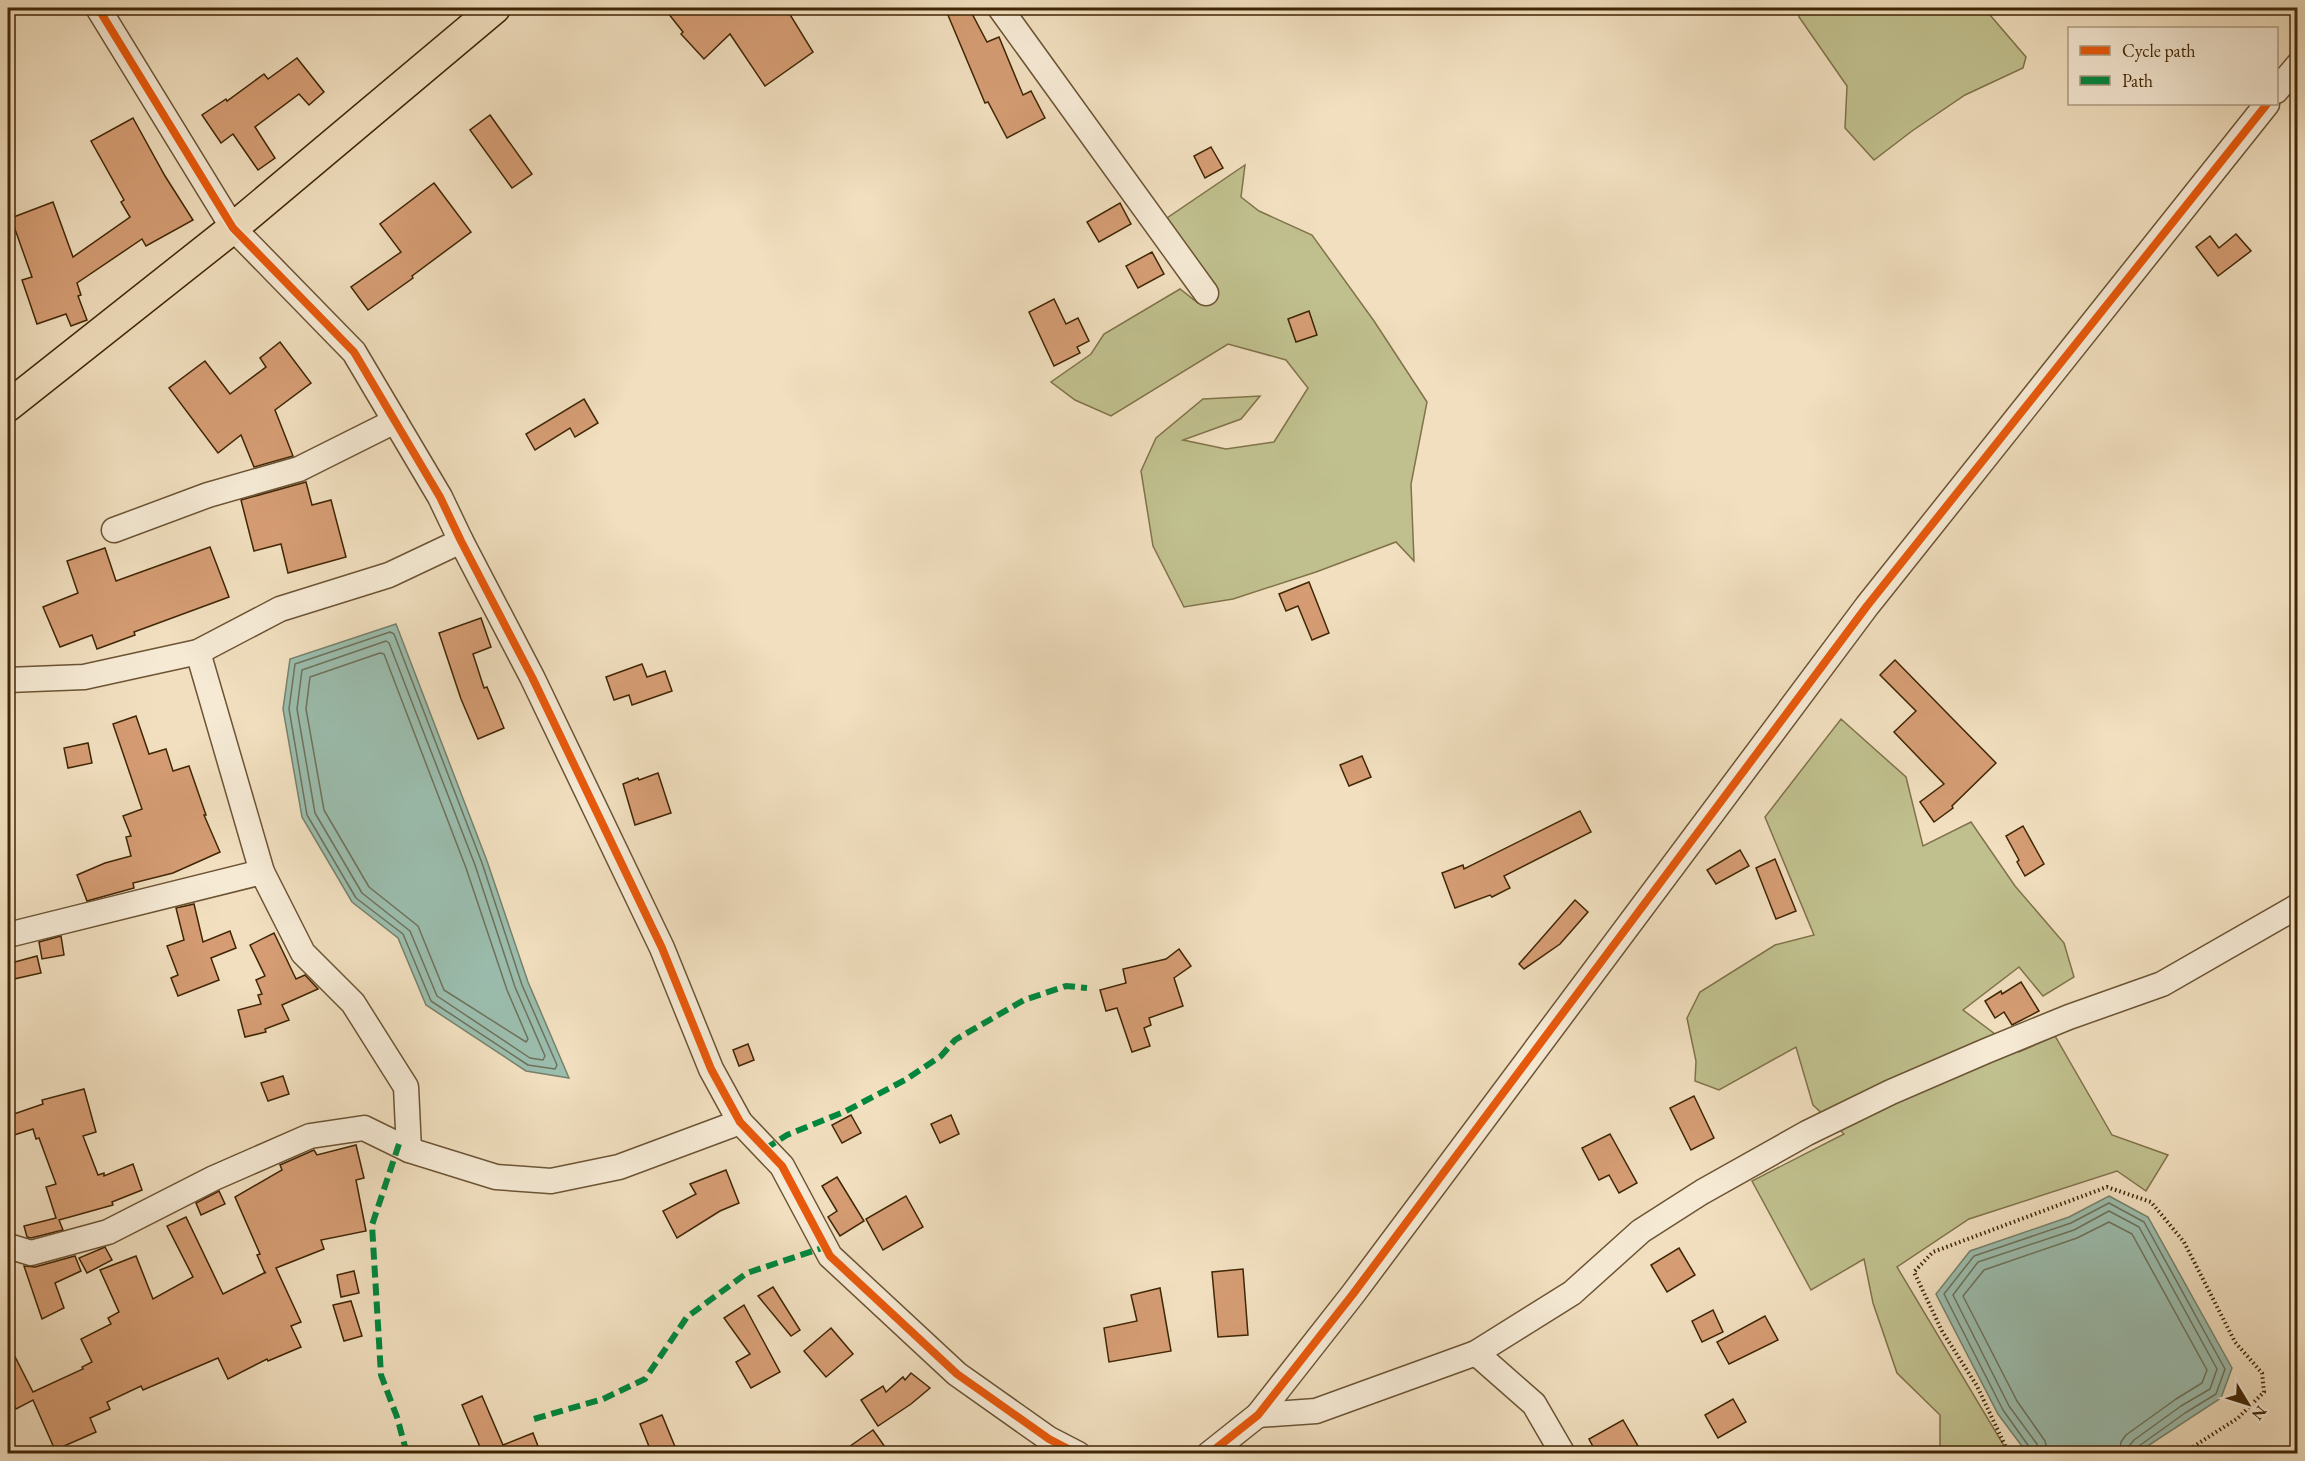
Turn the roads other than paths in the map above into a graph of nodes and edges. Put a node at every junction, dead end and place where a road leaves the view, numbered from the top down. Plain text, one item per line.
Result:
1 (98, 8) edge
2 (495, 8) edge
3 (1000, 8) edge
4 (2298, 65) edge
5 (2278, 90) edge
6 (2265, 105) edge
7 (233, 228) junction
8 (1206, 293) dead end
9 (8, 406) edge
10 (395, 421) junction
11 (114, 530) dead end
12 (461, 541) junction
13 (198, 652) junction
14 (8, 680) edge
15 (262, 872) junction
16 (2298, 906) edge
17 (8, 935) edge
18 (740, 1122) junction
19 (410, 1150) junction
20 (8, 1246) edge
21 (1476, 1353) junction
22 (1258, 1415) junction
23 (1078, 1454) edge
24 (1209, 1454) edge
25 (1563, 1454) edge

1 - 7 street
2 - 7 main road
3 - 8 street
4 - 5 street
6 - 22 street
7 - 9 main road
7 - 10 street
10 - 11 street
10 - 12 street
12 - 13 street
12 - 18 street
13 - 14 street
13 - 15 street
15 - 17 street
15 - 19 street
16 - 21 street
18 - 19 street
18 - 23 street
19 - 20 street
21 - 22 street
21 - 25 street
22 - 24 street

